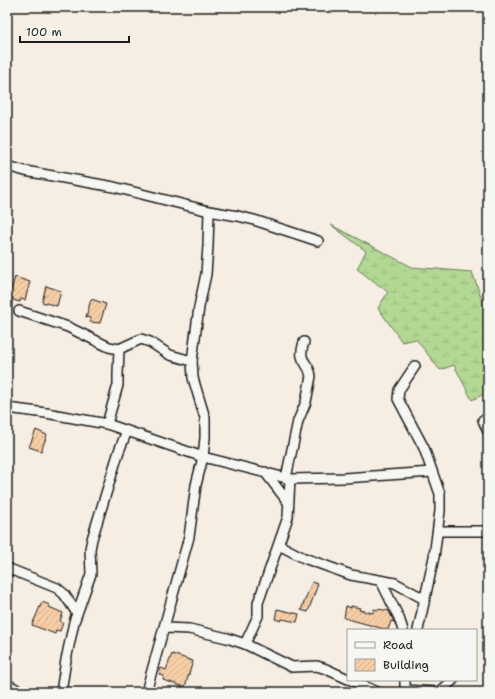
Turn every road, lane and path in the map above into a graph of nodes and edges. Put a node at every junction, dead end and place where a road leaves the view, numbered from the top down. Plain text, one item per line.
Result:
1 (8, 168) edge
2 (208, 211) junction
3 (318, 241) dead end
4 (19, 311) dead end
5 (304, 342) dead end
6 (119, 348) junction
7 (192, 361) junction
8 (415, 366) dead end
9 (7, 408) edge
10 (483, 420) dead end
11 (107, 424) junction
12 (127, 431) junction
13 (488, 432) edge
14 (203, 456) junction
15 (265, 472) junction
16 (432, 472) junction
17 (288, 478) junction
18 (288, 502) junction
19 (438, 531) junction
20 (488, 531) edge
21 (279, 544) junction
22 (7, 568) edge
23 (381, 580) junction
24 (424, 599) junction
25 (77, 613) junction
26 (165, 628) junction
27 (403, 629) edge
28 (418, 629) edge
29 (245, 644) junction
30 (347, 679) edge
31 (353, 681) edge
32 (452, 681) edge
33 (7, 684) edge
34 (405, 691) edge
35 (21, 692) edge
36 (61, 692) edge
37 (146, 692) edge
38 (377, 692) edge

1 - 2 street
2 - 3 street
2 - 7 street
4 - 6 street
5 - 17 street
6 - 7 street
6 - 11 street
7 - 14 street
8 - 16 street
9 - 11 street
10 - 13 street
11 - 12 street
12 - 14 street
12 - 25 street
14 - 15 street
14 - 26 street
15 - 17 street
15 - 18 street
16 - 17 street
16 - 19 street
17 - 18 street
18 - 21 street
19 - 20 street
19 - 24 street
21 - 23 street
21 - 29 street
22 - 25 street
23 - 24 street
23 - 27 street
24 - 28 street
25 - 36 street
26 - 29 street
26 - 37 street
29 - 30 street
31 - 38 street
32 - 34 street
33 - 35 street

